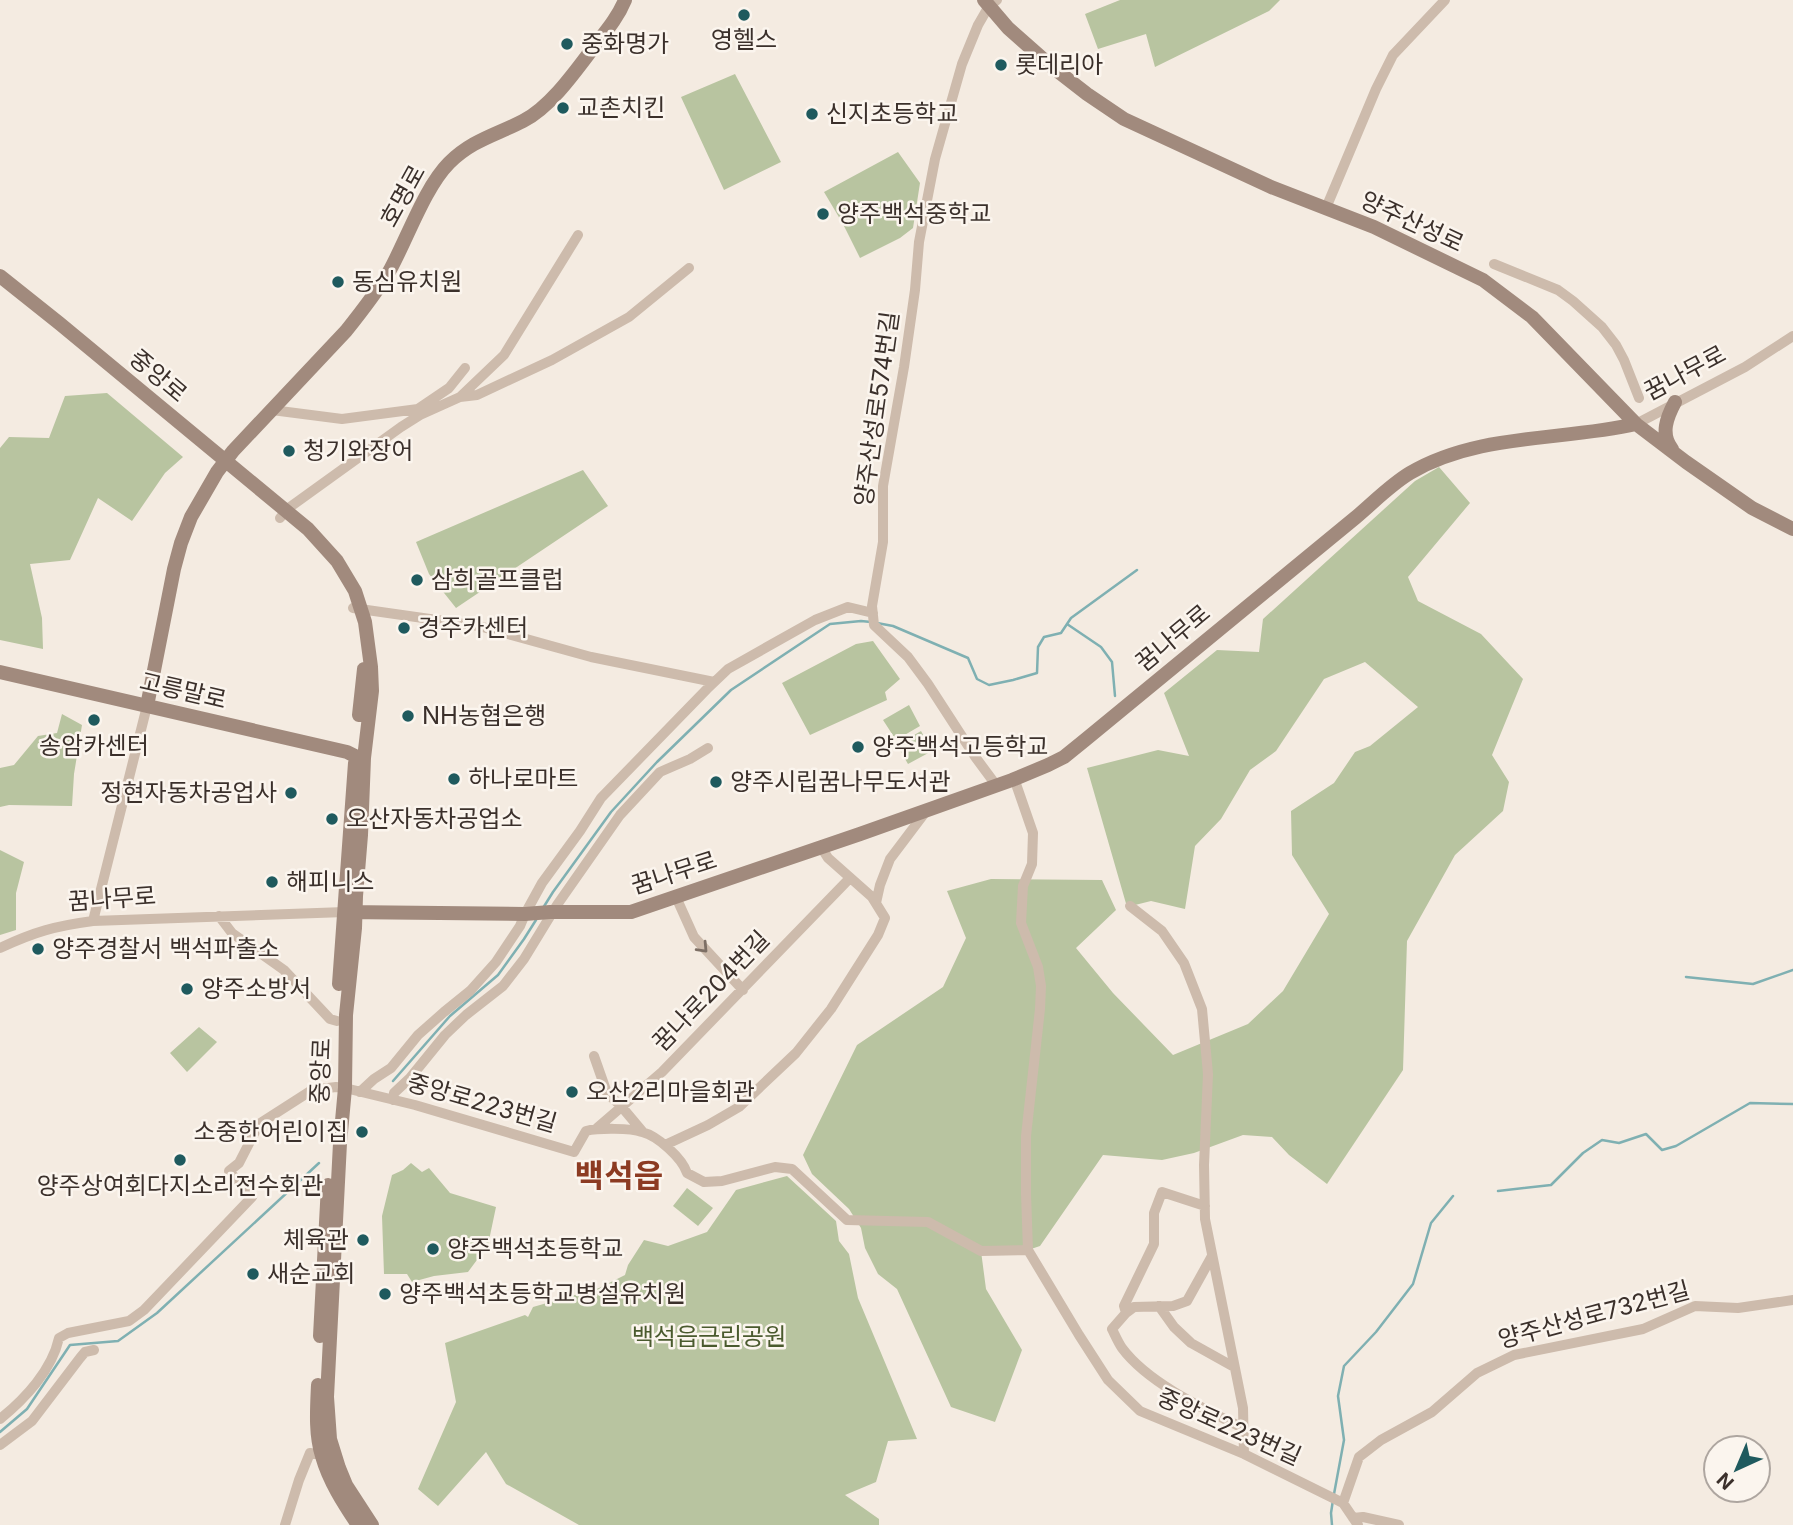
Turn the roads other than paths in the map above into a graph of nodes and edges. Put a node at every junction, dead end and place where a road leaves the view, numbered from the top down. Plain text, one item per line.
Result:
1 (625, 0) edge
2 (1445, 0) edge
3 (990, 2) edge
4 (1326, 208) junction
5 (578, 234) dead end
6 (1494, 264) dead end
7 (689, 268) dead end
8 (0, 276) edge
9 (0, 285) edge
10 (1793, 336) edge
11 (465, 368) dead end
12 (460, 397) junction
13 (1639, 398) dead end
14 (1675, 402) junction
15 (270, 412) junction
16 (173, 418) junction
17 (1636, 424) junction
18 (1677, 456) junction
19 (223, 463) junction
20 (283, 514) junction
21 (1793, 529) edge
22 (357, 609) junction
23 (873, 619) junction
24 (0, 672) edge
25 (714, 682) junction
26 (147, 706) junction
27 (708, 748) dead end
28 (355, 756) junction
29 (1012, 780) junction
30 (996, 785) junction
31 (927, 809) junction
32 (821, 847) junction
33 (850, 878) junction
34 (676, 897) junction
35 (876, 903) junction
36 (1130, 906) dead end
37 (350, 912) junction
38 (552, 912) junction
39 (525, 914) junction
40 (219, 916) junction
41 (93, 920) junction
42 (0, 948) edge
43 (743, 990) junction
44 (337, 1021) junction
45 (594, 1056) dead end
46 (340, 1087) junction
47 (363, 1092) junction
48 (393, 1100) junction
49 (621, 1106) junction
50 (597, 1128) junction
51 (642, 1131) junction
52 (665, 1145) junction
53 (1205, 1206) junction
54 (1028, 1250) junction
55 (1212, 1256) junction
56 (1793, 1300) edge
57 (1159, 1306) junction
58 (1126, 1313) junction
59 (94, 1350) dead end
60 (1234, 1367) junction
61 (0, 1419) edge
62 (1243, 1428) junction
63 (0, 1445) edge
64 (1244, 1454) junction
65 (328, 1455) junction
66 (1341, 1502) junction
67 (1356, 1522) edge
68 (285, 1525) edge
69 (358, 1525) edge
70 (372, 1525) edge
71 (1399, 1525) edge

1 - 15 street, 호명로
2 - 4 street
3 - 4 street, 양주산성로
3 - 23 street, 양주산성로574번길
4 - 17 street, 양주산성로
5 - 12 street
6 - 13 street
7 - 12 street
8 - 16 street, 중앙로
9 - 19 street, 중앙로
10 - 14 street, 꿈나무로
11 - 15 street
12 - 20 street
14 - 17 street, 꿈나무로
14 - 18 street
15 - 16 street
15 - 19 street, 호명로
16 - 19 street, 중앙로
17 - 18 street, 양주산성로
17 - 29 street, 꿈나무로
18 - 21 street, 양주산성로
19 - 20 street, 중앙로
19 - 26 street
20 - 22 street, 중앙로
22 - 25 street
22 - 28 street, 중앙로
22 - 37 street, 중앙로
23 - 25 street
23 - 30 street
24 - 26 street, 고릉말로
25 - 39 street
26 - 28 street, 고릉말로
26 - 41 street
27 - 38 street
28 - 37 street, 중앙로
29 - 30 street, 꿈나무로
29 - 54 street
30 - 31 street, 꿈나무로
31 - 32 street, 꿈나무로
31 - 35 street
32 - 33 street
32 - 34 street, 꿈나무로
33 - 35 street
33 - 43 street, 꿈나로204번길
34 - 38 street, 꿈나무로
34 -> 43 street
35 - 52 street
36 - 53 street
37 - 39 street, 꿈나무로
37 - 40 street, 꿈나무로
37 - 44 street, 중앙로
37 - 46 street, 중앙로
38 - 39 street, 꿈나무로
38 - 48 street
39 - 47 street
40 - 41 street, 꿈나무로
40 - 44 street
41 - 42 street, 꿈나무로
43 - 49 street, 꿈나로204번길
44 - 46 street, 중앙로
45 - 49 street
46 - 47 street
46 - 61 street
46 - 65 street, 중앙로
47 - 48 street, 중앙로223번길
48 - 50 street, 중앙로223번길
49 - 50 street, 꿈나로204번길
49 - 51 street
50 - 51 street
51 - 52 street
52 - 54 street
53 - 55 street
53 - 58 street
54 - 64 street, 중앙로223번길
55 - 57 street
55 - 60 street
56 - 66 street, 양주산성로732번길
57 - 58 street
57 - 60 street
58 - 62 street
59 - 63 street
60 - 62 street
62 - 64 street
64 - 66 street, 중앙로223번길
65 - 68 street
65 - 69 street, 중앙로
65 - 70 street, 중앙로
66 - 67 street, 중앙로223번길
67 - 71 street

